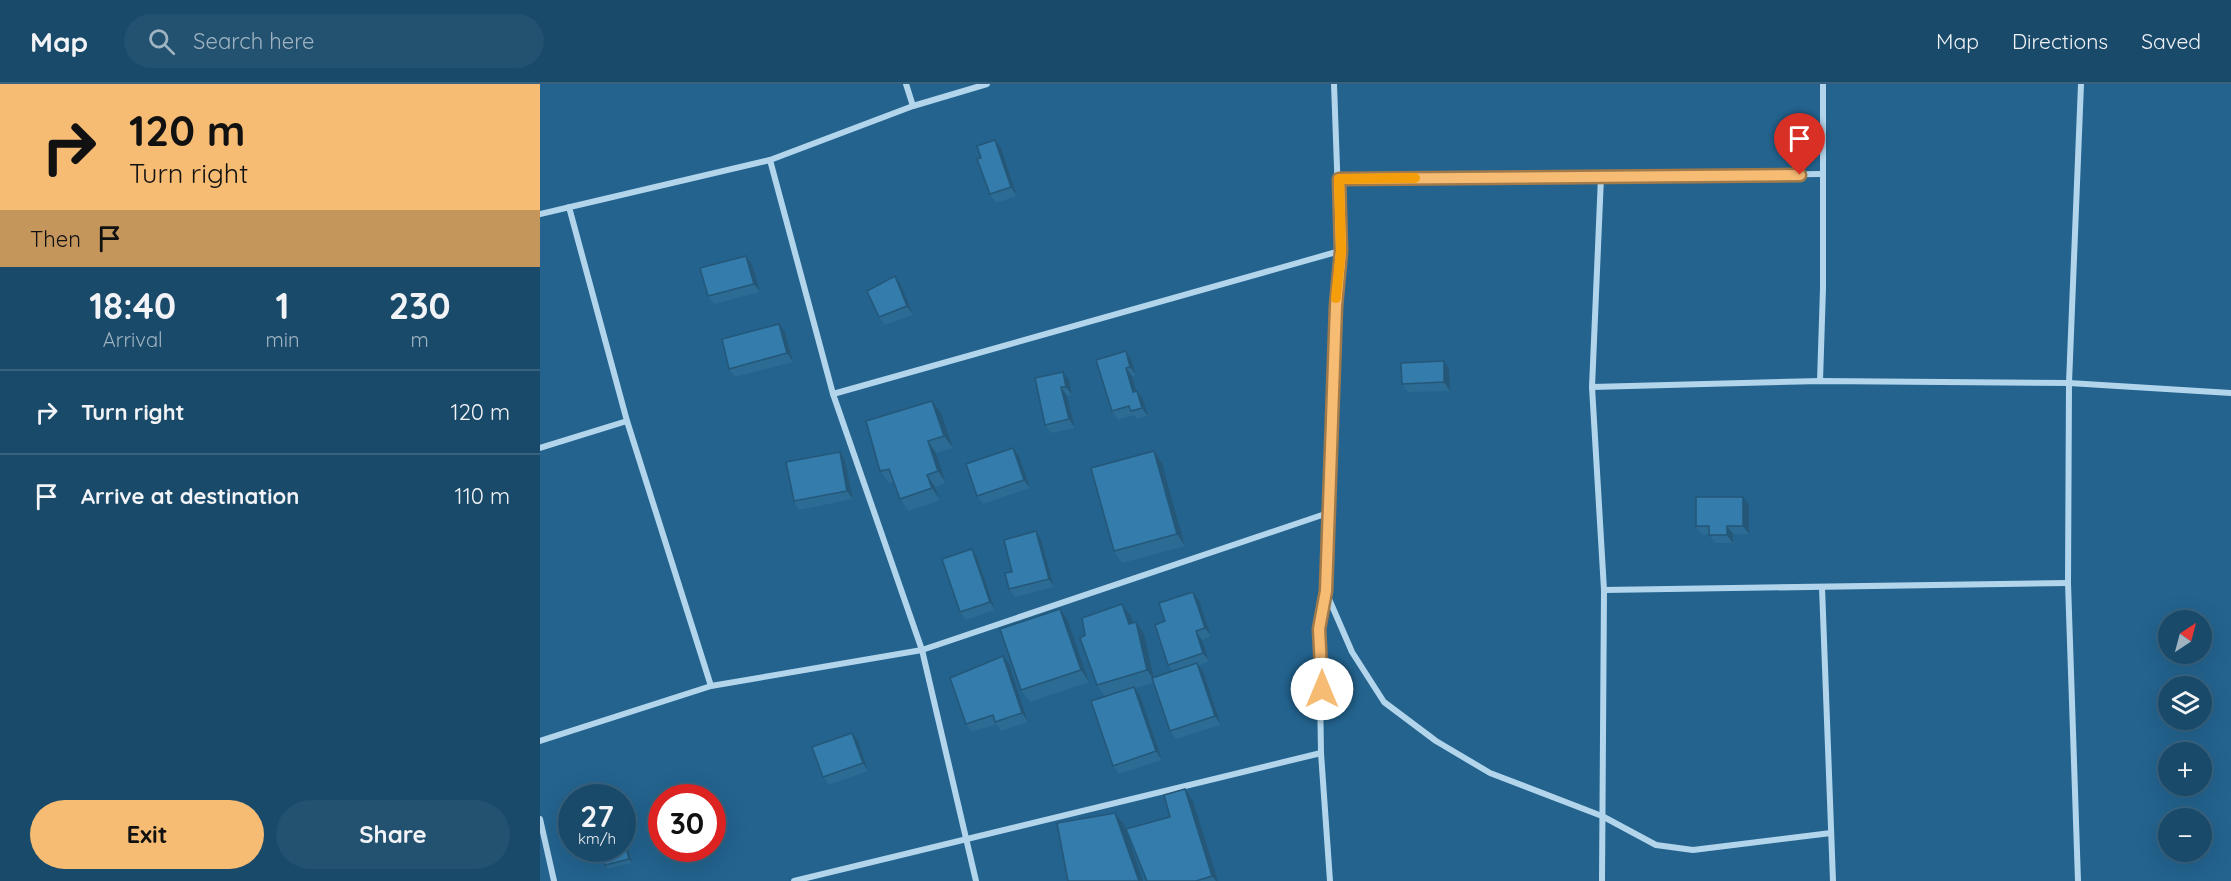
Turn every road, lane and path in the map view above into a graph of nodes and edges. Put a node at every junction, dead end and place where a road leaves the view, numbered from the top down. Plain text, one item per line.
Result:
1 (906, 84) edge
2 (987, 84) edge
3 (1334, 84) edge
4 (1823, 84) edge
5 (2081, 84) edge
6 (913, 106) junction
7 (770, 160) junction
8 (1822, 174) junction
9 (1601, 177) junction
10 (1339, 179) junction
11 (569, 207) junction
12 (540, 214) edge
13 (1341, 251) junction
14 (1820, 381) junction
15 (2069, 383) junction
16 (1592, 387) junction
17 (2231, 393) edge
18 (833, 394) junction
19 (627, 421) junction
20 (540, 448) edge
21 (1328, 513) junction
22 (2068, 583) junction
23 (1822, 587) junction
24 (1604, 590) junction
25 (1326, 591) junction
26 (922, 650) junction
27 (711, 686) junction
28 (540, 741) edge
29 (1321, 753) junction
30 (1602, 816) junction
31 (540, 819) edge
32 (1831, 833) junction
33 (966, 837) junction
34 (554, 881) edge
35 (794, 881) edge
36 (976, 881) edge
37 (1330, 881) edge
38 (1602, 881) edge
39 (1833, 881) edge
40 (2078, 881) edge

1 - 6 street
2 - 6 street
3 - 10 street
4 - 8 street
5 - 15 street
6 - 7 street
7 - 11 street
7 - 18 street
8 - 9 street
8 - 14 street
9 - 10 street
9 - 16 street
10 - 13 street
11 - 12 street
11 - 19 street
13 - 18 street
13 - 21 street
14 - 15 street
14 - 16 street
15 - 17 street
15 - 22 street
16 - 24 street
18 - 26 street
19 - 20 street
19 - 27 street
21 - 25 street
21 - 26 street
22 - 23 street
22 - 40 street
23 - 24 street
23 - 32 street
24 - 30 street
25 - 29 street
25 - 30 street
26 - 27 street
26 - 33 street
27 - 28 street
29 - 33 street
29 - 37 street
30 - 32 street
30 - 38 street
31 - 34 street
32 - 39 street
33 - 35 street
33 - 36 street

